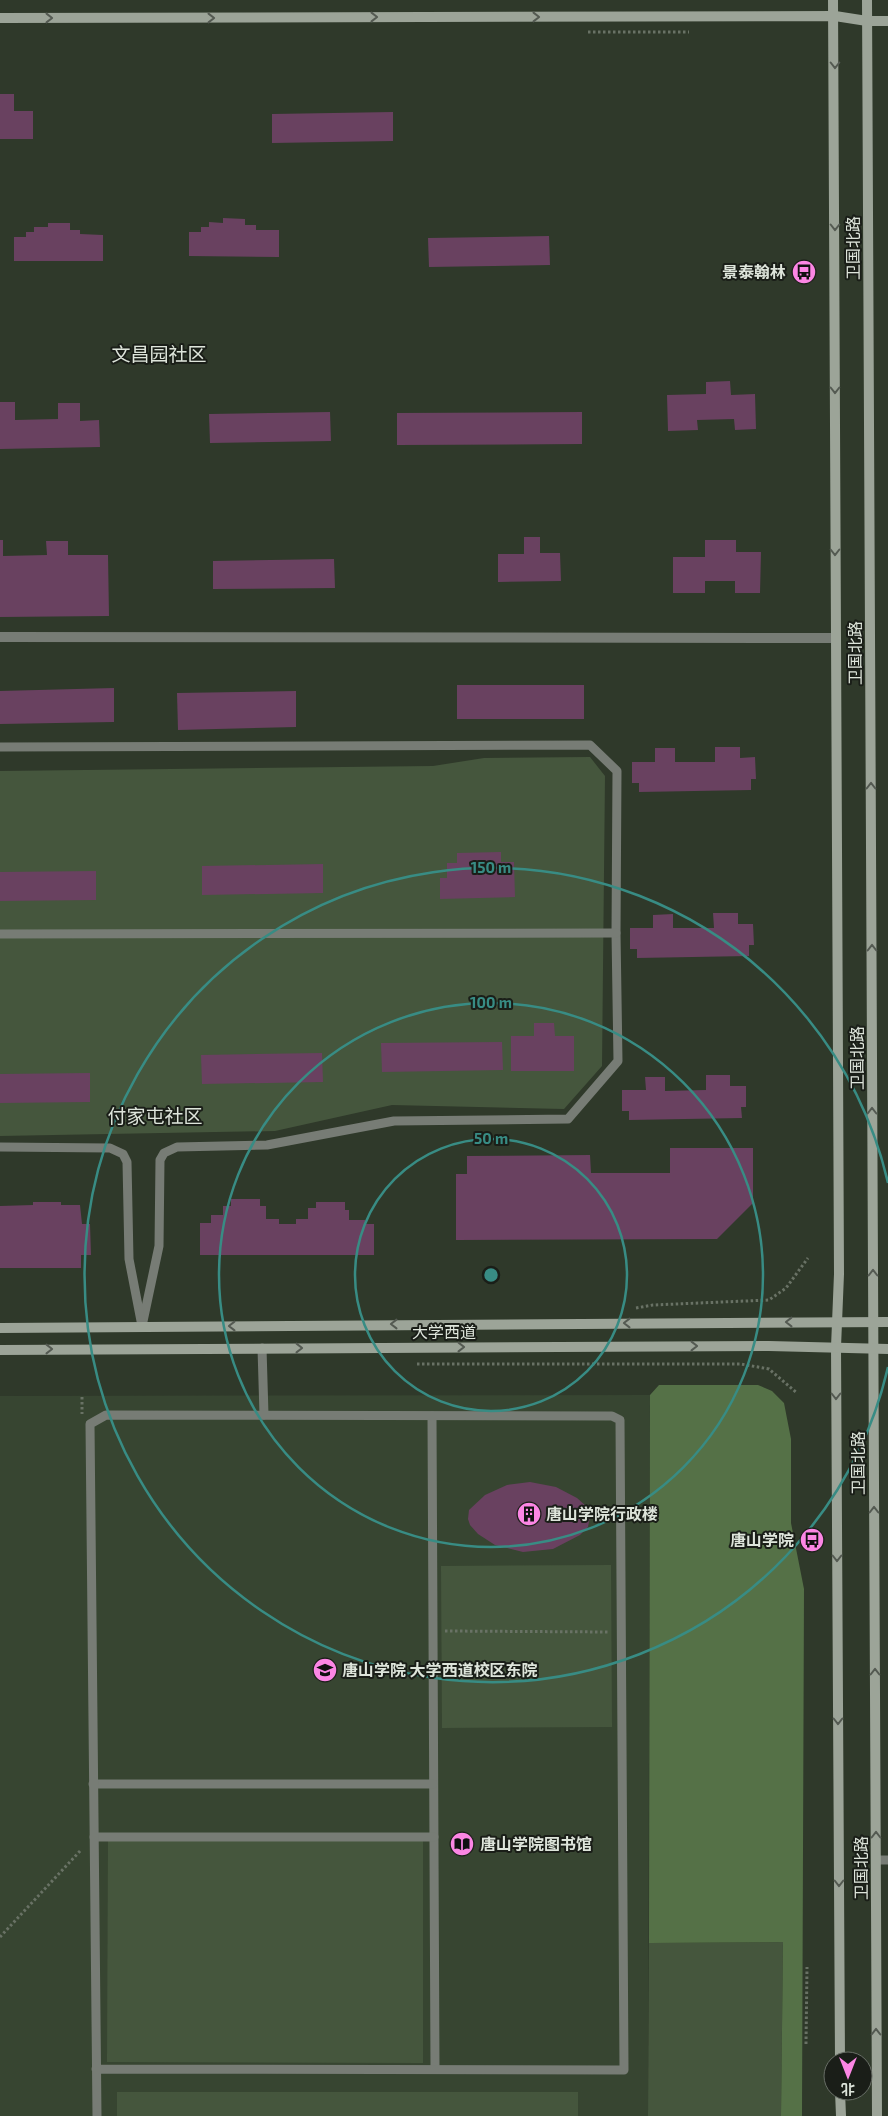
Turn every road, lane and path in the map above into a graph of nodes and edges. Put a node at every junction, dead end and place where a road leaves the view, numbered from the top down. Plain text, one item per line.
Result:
1 (833, 0) edge
2 (867, 0) edge
3 (835, 16) junction
4 (0, 18) edge
5 (867, 21) junction
6 (888, 21) edge
7 (0, 637) edge
8 (835, 638) junction
9 (0, 747) edge
10 (616, 933) junction
11 (0, 934) edge
12 (0, 1147) edge
13 (808, 1258) dead end
14 (769, 1300) dead end
15 (838, 1322) junction
16 (873, 1322) junction
17 (888, 1322) edge
18 (142, 1326) junction
19 (0, 1328) edge
20 (836, 1347) junction
21 (262, 1348) junction
22 (872, 1349) junction
23 (888, 1349) edge
24 (0, 1350) edge
25 (412, 1364) dead end
26 (797, 1393) dead end
27 (82, 1398) dead end
28 (264, 1415) junction
29 (432, 1416) junction
30 (82, 1418) dead end
31 (433, 1631) junction
32 (622, 1632) junction
33 (94, 1784) junction
34 (434, 1784) junction
35 (94, 1837) junction
36 (434, 1838) junction
37 (83, 1847) dead end
38 (876, 1860) junction
39 (888, 1860) edge
40 (0, 1937) edge
41 (807, 1968) dead end
42 (806, 2044) dead end
43 (840, 2051) edge
44 (96, 2069) junction
45 (435, 2069) junction
46 (840, 2101) edge
47 (97, 2116) edge
48 (840, 2116) edge
49 (877, 2116) edge

1 - 3 main road, 卫国北路
2 - 5 main road, 卫国北路
4 -> 3 main road
3 - 5 main road
3 -> 8 main road, 卫国北路
5 - 6 main road
16 -> 5 main road, 卫国北路
7 - 8 street
8 - 15 main road, 卫国北路
9 - 10 lane
10 - 11 lane
10 - 18 lane
12 - 18 lane
13 - 14 path
15 - 16 main road, 大学西道
15 -> 18 main road, 大学西道
15 - 20 main road, 卫国北路
16 - 17 main road, 大学西道
16 - 22 main road, 卫国北路
18 - 19 main road, 大学西道
21 -> 20 main road, 大学西道
20 - 22 main road, 大学西道
20 -> 43 main road, 卫国北路
24 -> 21 main road, 大学西道
21 - 28 lane
22 - 23 main road, 大学西道
38 -> 22 main road, 卫国北路
25 - 26 path
27 - 30 path
28 - 29 lane
28 - 33 lane
29 - 31 lane
29 - 32 lane
31 - 32 path
31 - 34 lane
32 - 45 lane
33 - 34 lane
33 - 35 lane
34 - 36 lane
35 - 36 lane
35 - 44 lane
36 - 45 lane
37 - 40 path
38 - 39 lane
49 -> 38 main road, 卫国北路
41 - 42 path
44 - 45 lane
44 - 47 lane
46 - 48 main road

